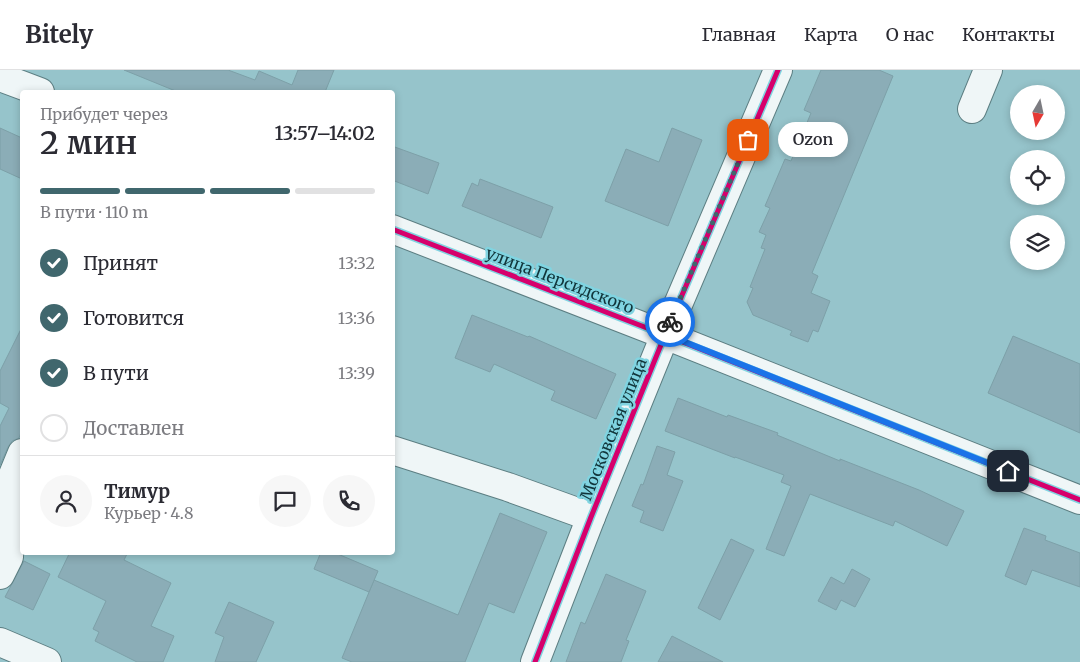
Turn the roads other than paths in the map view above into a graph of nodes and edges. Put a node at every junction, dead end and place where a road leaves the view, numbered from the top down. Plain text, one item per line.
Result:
1 (778, 70) edge
2 (988, 70) edge
3 (0, 77) edge
4 (35, 90) edge
5 (972, 109) dead end
6 (395, 230) edge
7 (665, 334) junction
8 (395, 451) edge
9 (20, 459) edge
10 (1080, 500) edge
11 (591, 517) junction
12 (0, 575) edge
13 (0, 642) edge
14 (47, 662) edge
15 (535, 662) edge

1 - 7 street, Московская улица
2 - 5 street
3 - 4 street
6 - 7 street, улица Персидского
7 - 10 street, улица Персидского
7 - 11 street, Московская улица
8 - 11 street
9 - 12 street
11 - 15 street, Московская улица
13 - 14 street

